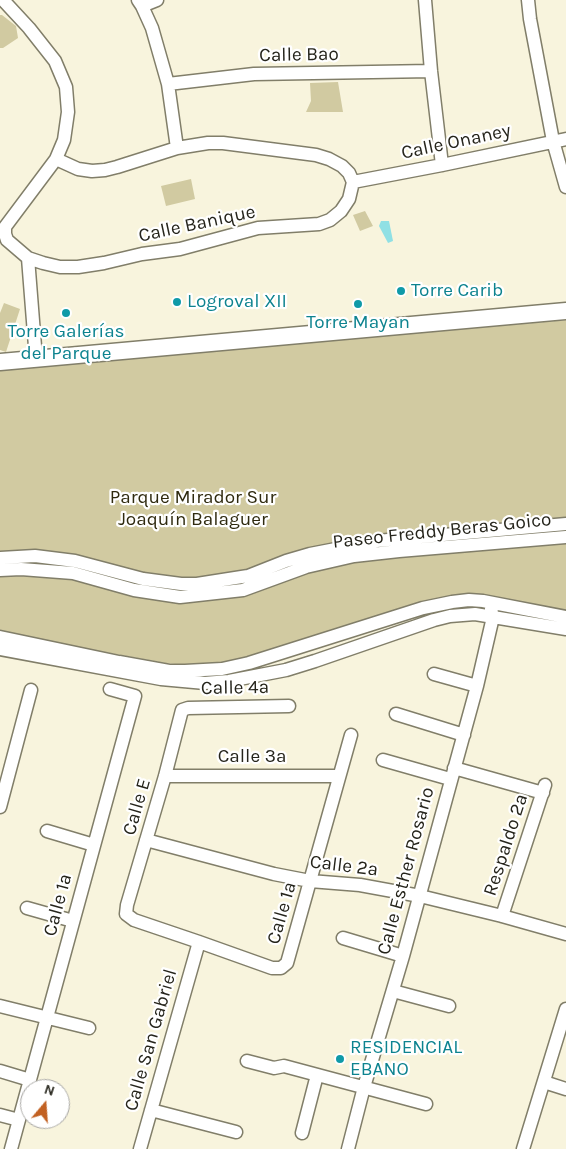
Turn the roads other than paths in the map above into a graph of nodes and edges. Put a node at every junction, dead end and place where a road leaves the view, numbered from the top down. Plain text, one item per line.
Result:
1 (4, 0) edge
2 (157, 0) edge
3 (425, 0) edge
4 (528, 0) edge
5 (0, 3) edge
6 (140, 3) edge
7 (431, 71) junction
8 (168, 84) junction
9 (560, 140) edge
10 (177, 148) junction
11 (56, 159) junction
12 (442, 165) junction
13 (353, 182) junction
14 (566, 187) edge
15 (28, 258) junction
16 (566, 311) edge
17 (36, 359) junction
18 (0, 362) edge
19 (566, 524) edge
20 (566, 536) edge
21 (0, 558) edge
22 (0, 570) edge
23 (489, 602) junction
24 (493, 617) junction
25 (566, 617) edge
26 (566, 629) edge
27 (0, 637) edge
28 (0, 649) edge
29 (434, 674) dead end
30 (477, 686) junction
31 (31, 690) dead end
32 (110, 690) dead end
33 (289, 706) dead end
34 (182, 710) joint
35 (396, 714) dead end
36 (351, 735) dead end
37 (464, 735) junction
38 (383, 760) dead end
39 (452, 773) junction
40 (165, 776) junction
41 (339, 776) junction
42 (0, 807) edge
43 (47, 831) dead end
44 (146, 840) junction
45 (94, 845) junction
46 (310, 881) junction
47 (420, 896) junction
48 (26, 908) dead end
49 (126, 914) joint
50 (502, 916) junction
51 (73, 921) junction
52 (566, 934) edge
53 (343, 938) dead end
54 (199, 942) junction
55 (403, 956) junction
56 (393, 991) junction
57 (0, 1006) edge
58 (449, 1006) dead end
59 (566, 1009) edge
60 (48, 1018) junction
61 (89, 1028) dead end
62 (247, 1061) dead end
63 (0, 1071) edge
64 (317, 1075) junction
65 (27, 1079) edge
66 (30, 1079) edge
67 (544, 1082) junction
68 (364, 1087) junction
69 (566, 1089) edge
70 (426, 1104) dead end
71 (151, 1110) junction
72 (0, 1114) edge
73 (20, 1116) edge
74 (19, 1120) junction
75 (236, 1132) dead end
76 (302, 1133) dead end
77 (11, 1149) edge
78 (140, 1149) edge
79 (348, 1149) edge
80 (523, 1149) edge

1 - 5 street
1 - 11 street
2 - 6 street
3 - 7 street
4 - 9 street
6 - 8 street
7 - 8 street, Calle Bao
7 - 12 street
8 - 10 street
9 - 12 street, Calle Onaney
9 - 14 street
10 - 11 street
10 - 13 street
11 - 15 street
12 - 13 street, Calle Onaney
13 - 15 street, Calle Banique
15 - 17 street
16 - 17 main road
17 - 18 main road
19 - 21 street, Paseo Freddy Beras Goico
20 - 22 street, Paseo Freddy Beras Goico
23 - 24 street, Calle Esther Rosario
23 - 25 street
23 - 27 street
24 - 26 street
24 - 28 street
24 - 30 street, Calle Esther Rosario
29 - 30 street
30 - 37 street, Calle Esther Rosario
31 - 42 street
32 - 45 street, Calle 1ª
33 - 34 street, Calle 4a
34 - 40 street, Calle E
35 - 37 street
36 - 41 street, Calle 1a
37 - 39 street, Calle Esther Rosario
38 - 39 street
39 - 47 street, Calle Esther Rosario
39 - 50 street, Respaldo 2a
40 - 41 street, Calle 3a
40 - 44 street, Calle E
41 - 46 street, Calle 1a
43 - 45 street
44 - 46 street, Calle 2a
44 - 49 street, Calle E
45 - 51 street, Calle 1ª
46 - 47 street, Calle 2a
46 - 54 street, Calle 1a
47 - 50 street, Calle 2a
47 - 55 street, Calle Esther Rosario
48 - 51 street
49 - 54 street, Calle 1a
50 - 52 street, Calle 2a
51 - 60 street, Calle 1ª
53 - 55 street
54 - 71 street, Calle San Gabriel
55 - 56 street, Calle Esther Rosario
56 - 58 street
56 - 68 street, Calle Esther Rosario
57 - 60 street
59 - 67 street
60 - 61 street
60 - 66 street, Calle 1ª
62 - 64 street
63 - 65 street
64 - 68 street
64 - 76 street
67 - 69 street
67 - 80 street
68 - 70 street
68 - 79 street, Calle Esther Rosario
71 - 75 street
71 - 78 street, Calle San Gabriel
72 - 74 street
73 - 74 street, Calle 1ª
74 - 77 street, Calle 1ª

